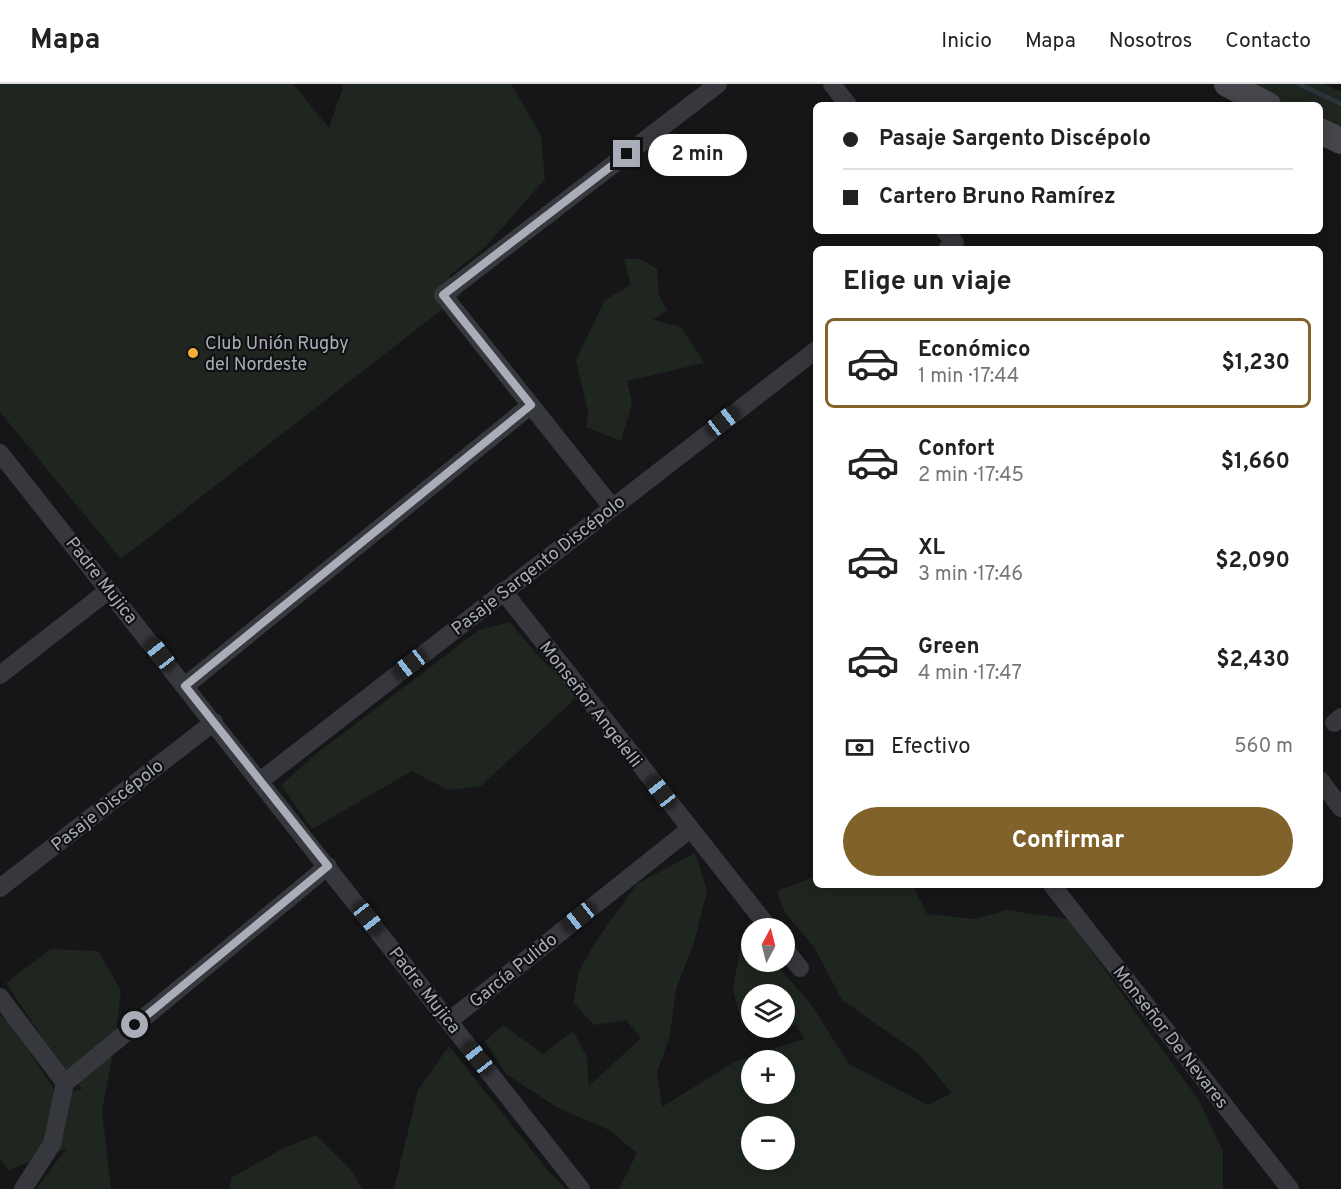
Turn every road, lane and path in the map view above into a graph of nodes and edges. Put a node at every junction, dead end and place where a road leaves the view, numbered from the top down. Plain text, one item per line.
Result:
1 (718, 84) edge
2 (832, 84) edge
3 (1227, 84) edge
4 (846, 102) edge
5 (1262, 102) edge
6 (1323, 132) edge
7 (1341, 141) edge
8 (813, 352) edge
9 (531, 405) junction
10 (0, 453) edge
11 (612, 507) junction
12 (110, 590) junction
13 (503, 591) junction
14 (0, 675) edge
15 (185, 686) junction
16 (214, 722) junction
17 (260, 781) junction
18 (1323, 784) edge
19 (1341, 808) edge
20 (690, 829) junction
21 (328, 866) junction
22 (0, 888) edge
23 (1054, 888) edge
24 (761, 918) edge
25 (795, 962) edge
26 (800, 968) dead end
27 (0, 997) edge
28 (449, 1021) junction
29 (65, 1083) junction
30 (22, 1189) edge
31 (581, 1189) edge
32 (1290, 1189) edge

1 - 9 street
2 - 4 street
3 - 5 street
6 - 7 street
8 - 11 street, Pasaje Sargento Discépolo
9 - 11 street
9 - 15 street
10 - 12 street, Padre Mujica
11 - 13 street, Pasaje Sargento Discépolo
12 - 14 street
12 - 15 street, Padre Mujica
13 - 17 street, Pasaje Sargento Discépolo
13 - 20 street, Monseñor Angelelli
15 - 16 street, Padre Mujica
16 - 17 street, Padre Mujica
16 - 22 street, Pasaje Discépolo
17 - 21 street, Padre Mujica
18 - 19 street
20 - 24 street, Monseñor Angelelli
20 - 28 street, García Pulido
21 - 28 street, Padre Mujica
21 - 29 street
23 - 32 street, Monseñor De Nevares
25 - 26 street
27 - 29 street
28 - 31 street, Padre Mujica
29 - 30 street

